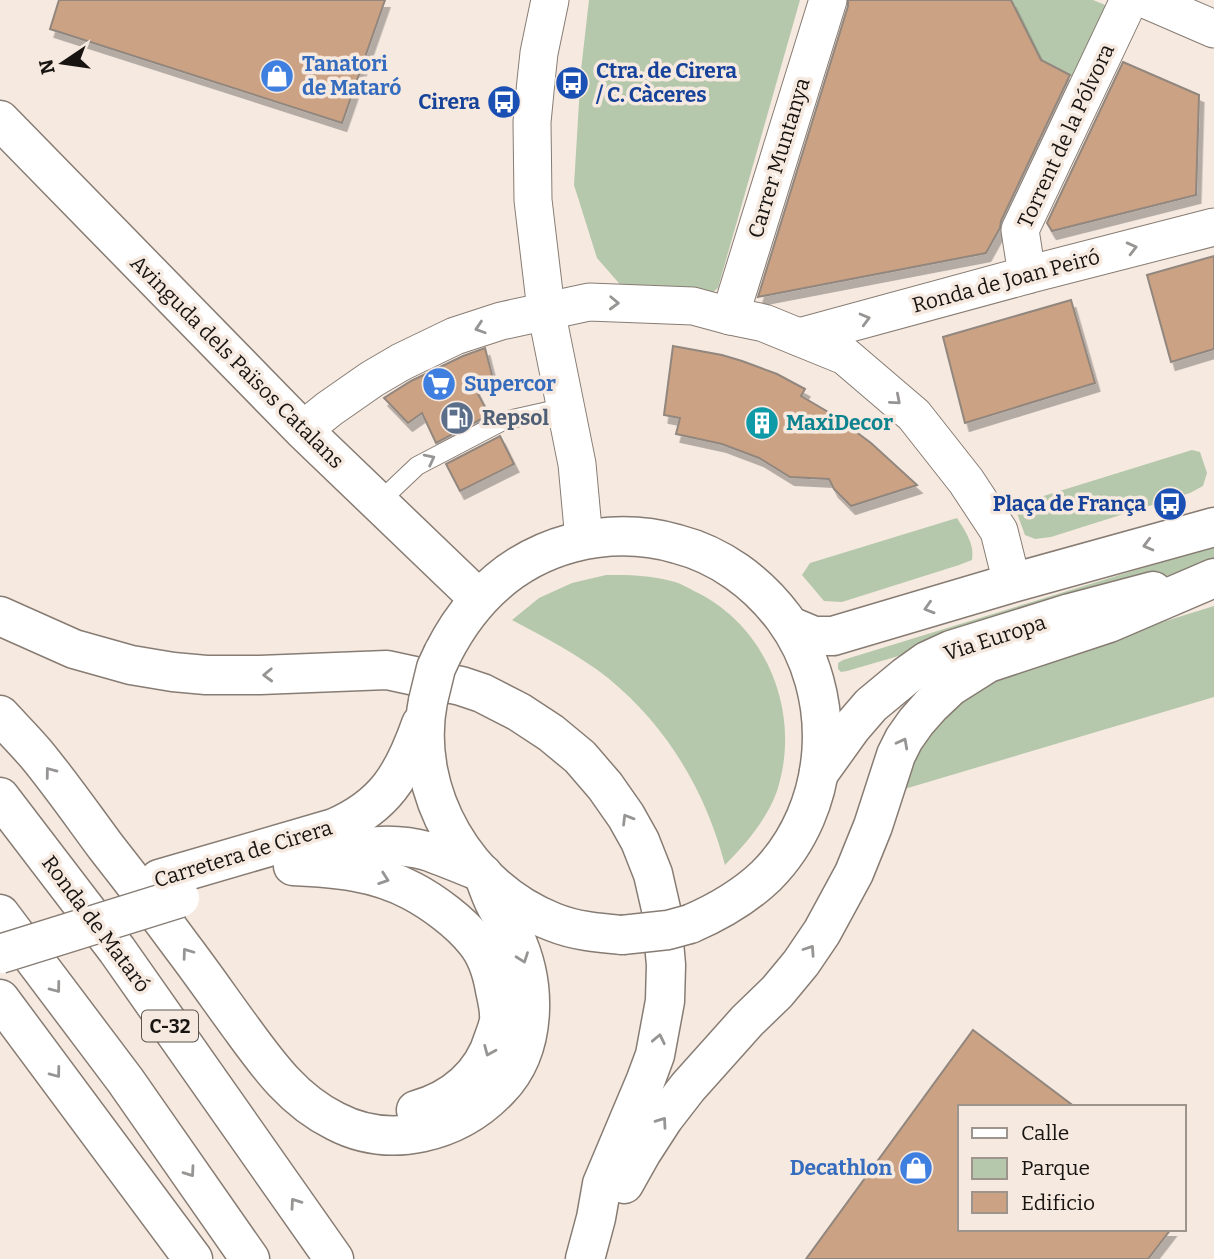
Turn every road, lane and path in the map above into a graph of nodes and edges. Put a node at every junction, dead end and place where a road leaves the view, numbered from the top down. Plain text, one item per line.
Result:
1 (550, 0) edge
2 (828, 0) edge
3 (1129, 0) edge
4 (1147, 0) edge
5 (1214, 29) edge
6 (0, 120) edge
7 (1214, 227) edge
8 (1027, 275) junction
9 (546, 310) junction
10 (730, 316) junction
11 (799, 337) junction
12 (566, 407) junction
13 (303, 430) junction
14 (378, 503) junction
15 (1214, 527) edge
16 (584, 540) junction
17 (1214, 577) edge
18 (1012, 583) junction
19 (0, 594) edge
20 (478, 598) junction
21 (0, 616) edge
22 (790, 626) junction
23 (34, 631) junction
24 (427, 705) junction
25 (0, 715) edge
26 (819, 773) junction
27 (0, 797) edge
28 (293, 866) junction
29 (480, 872) junction
30 (170, 888) junction
31 (0, 914) edge
32 (0, 927) edge
33 (0, 954) edge
34 (219, 997) junction
35 (4, 1006) edge
36 (596, 1218) junction
37 (193, 1259) edge
38 (250, 1259) edge
39 (334, 1259) edge
40 (585, 1259) edge

1 - 9 street
2 - 10 street, Carrer Muntanya
3 - 8 street, Torrent de la Pólvora
4 - 5 street
6 - 13 main road, Avinguda dels Països Catalans
8 -> 7 street, Ronda de Joan Peiró
11 -> 8 street, Ronda de Joan Peiró
9 -> 10 street
9 - 12 street
9 -> 13 street
10 - 11 street
11 -> 18 street
14 -> 12 lane
12 - 16 street
13 - 14 main road, Avinguda dels Països Catalans
14 - 20 main road, Avinguda dels Països Catalans
15 -> 18 main road
16 - 20 main road
16 - 22 main road
17 - 26 main road, Via Europa
36 -> 17 main road
18 -> 22 main road
19 - 23 main road
20 - 24 main road, bridge
21 - 23 main road
22 - 26 main road
36 -> 23 main road
24 - 29 main road
24 - 30 main road, Carretera de Cirera
34 -> 25 main road
26 - 29 main road, bridge
39 -> 27 main road, Ronda de Mataró / C-32
28 - 29 main road, Carretera de Cirera
28 - 30 main road, Carretera de Cirera
28 -> 34 main road
29 -> 34 main road
30 - 32 main road, Carretera de Cirera
30 - 33 main road, Carretera de Cirera, bridge
31 -> 38 main road
35 -> 37 main road
36 - 40 main road

